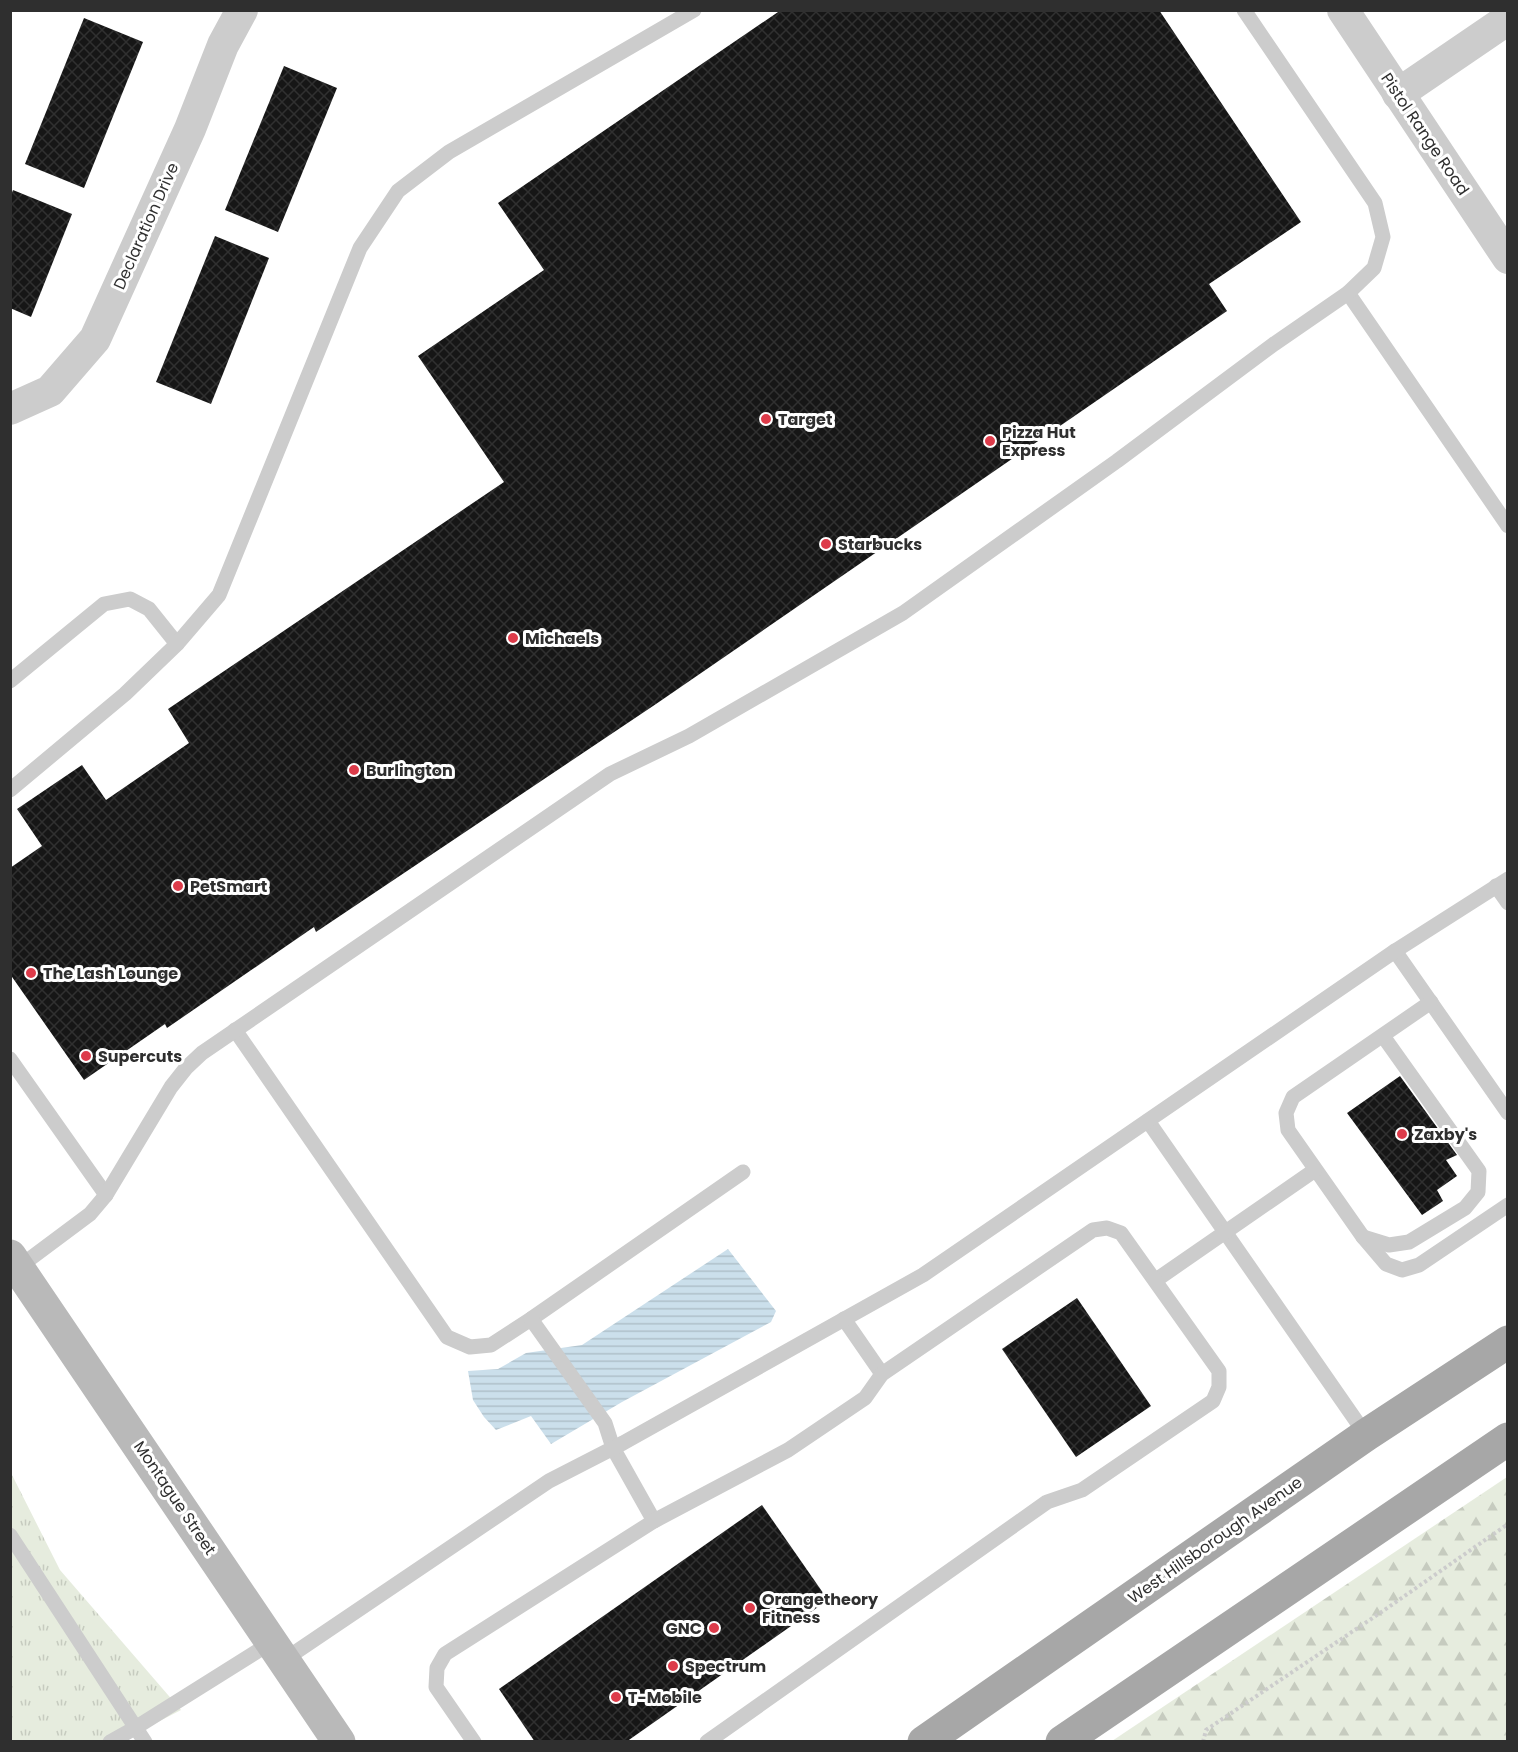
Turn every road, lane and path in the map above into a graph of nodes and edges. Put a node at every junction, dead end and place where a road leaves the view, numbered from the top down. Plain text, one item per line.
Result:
1 (242, 10) edge
2 (694, 10) edge
3 (1244, 10) edge
4 (1343, 10) edge
5 (1508, 19) edge
6 (1398, 94) junction
7 (1508, 258) edge
8 (1348, 293) junction
9 (10, 410) edge
10 (1508, 526) edge
11 (177, 644) junction
12 (10, 681) edge
13 (10, 790) edge
14 (1502, 882) edge
15 (1508, 903) edge
16 (1395, 951) junction
17 (1431, 1002) junction
18 (235, 1030) junction
19 (1383, 1036) junction
20 (10, 1059) edge
21 (1508, 1113) edge
22 (1148, 1121) junction
23 (1315, 1170) junction
24 (743, 1172) dead end
25 (106, 1195) junction
26 (1508, 1205) edge
27 (1225, 1232) junction
28 (1363, 1237) junction
29 (13, 1265) edge
30 (1156, 1280) junction
31 (531, 1319) junction
32 (844, 1319) junction
33 (1508, 1342) edge
34 (882, 1374) junction
35 (1366, 1435) junction
36 (1503, 1439) edge
37 (613, 1448) junction
38 (654, 1521) junction
39 (1508, 1524) edge
40 (10, 1535) edge
41 (278, 1651) junction
42 (135, 1728) junction
43 (110, 1742) edge
44 (145, 1742) edge
45 (339, 1742) edge
46 (474, 1742) edge
47 (707, 1742) edge
48 (924, 1742) edge
49 (1062, 1742) edge
50 (1203, 1742) edge

1 - 9 street, Declaration Drive
2 - 11 lane
3 - 8 lane
4 - 6 street, Pistol Range Road
5 - 6 street
6 - 7 street, Pistol Range Road
8 - 10 lane
8 - 18 lane
11 - 12 lane
11 - 13 lane
14 - 15 lane
14 - 16 lane
16 - 17 lane
16 - 22 lane
17 - 19 lane
17 - 21 lane
18 - 25 lane
18 - 31 lane
19 - 23 lane
19 - 28 lane
20 - 25 lane
22 - 27 lane
22 - 32 lane
23 - 27 lane
23 - 28 lane
24 - 31 lane
25 - 29 lane
26 - 28 lane
27 - 30 lane
27 - 35 lane
29 - 41 street, Montague Street
30 - 34 lane
30 - 47 lane
31 - 37 lane
32 - 34 lane
32 - 37 lane
33 - 35 main road, West Hillsborough Avenue
34 - 38 lane
35 - 48 main road, West Hillsborough Avenue
36 - 49 main road
37 - 38 lane
37 - 41 lane
38 - 46 lane
39 - 50 path
40 - 42 lane
41 - 42 lane
41 - 45 street, Montague Street
42 - 43 lane
42 - 44 lane

